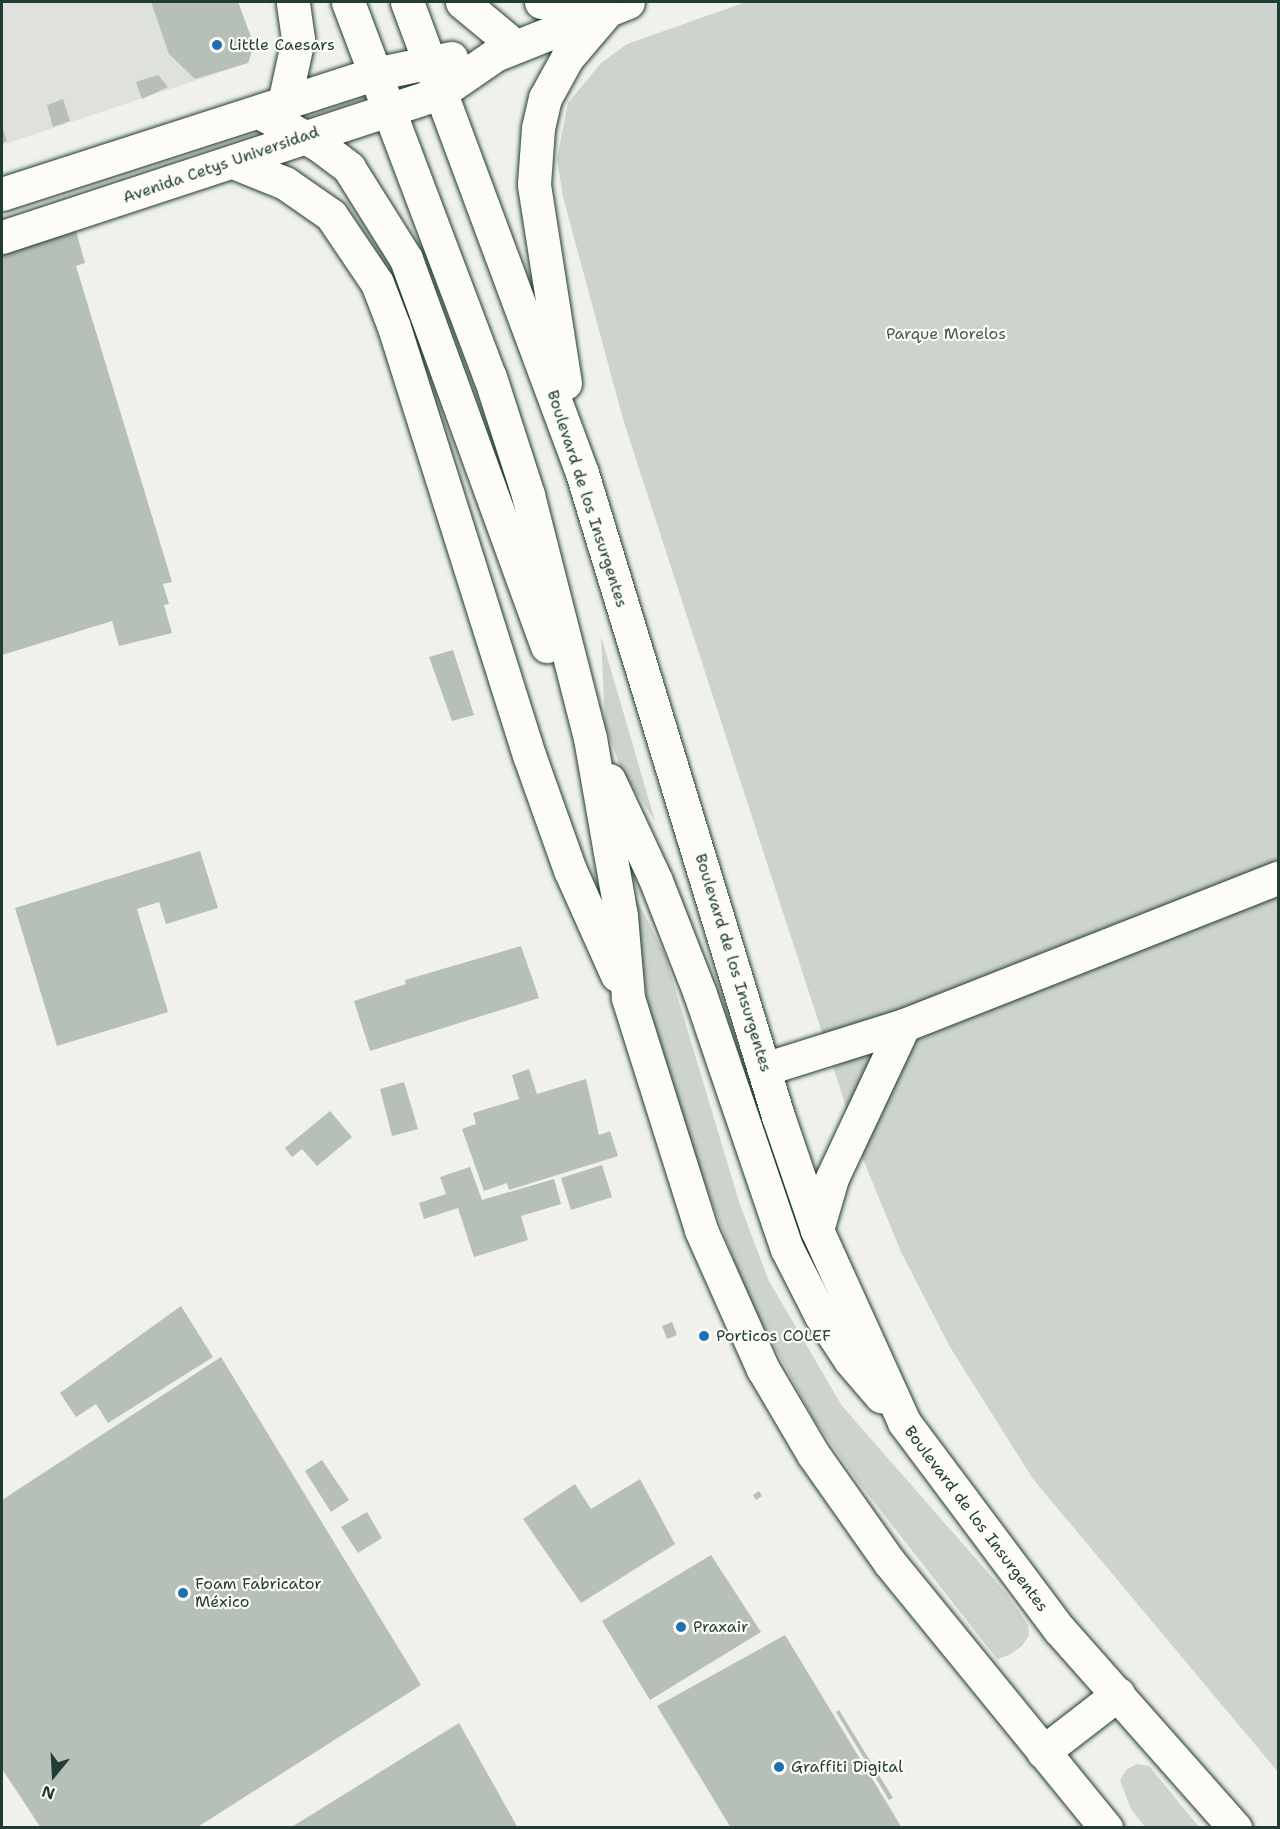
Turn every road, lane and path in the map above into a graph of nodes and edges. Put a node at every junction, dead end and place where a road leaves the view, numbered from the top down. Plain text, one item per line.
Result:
1 (293, 2) edge
2 (348, 2) edge
3 (407, 2) edge
4 (462, 2) edge
5 (541, 2) edge
6 (618, 5) edge
7 (505, 50) junction
8 (429, 60) junction
9 (374, 74) junction
10 (440, 93) junction
11 (272, 108) junction
12 (390, 109) junction
13 (303, 137) junction
14 (233, 162) junction
15 (2, 194) edge
16 (2, 237) edge
17 (582, 473) junction
18 (590, 738) junction
19 (1278, 878) edge
20 (656, 881) junction
21 (621, 916) junction
22 (628, 998) junction
23 (904, 1025) junction
24 (764, 1069) junction
25 (817, 1230) junction
26 (904, 1422) junction
27 (1118, 1694) junction
28 (1043, 1752) junction
29 (1106, 1827) edge
30 (1235, 1827) edge

1 - 11 main road
2 - 9 main road
3 - 8 main road, Boulevard de los Insurgentes
4 - 7 main road
5 - 6 main road
6 - 7 main road
6 - 17 main road
7 - 8 main road
7 - 10 main road, Avenida Cetys Universidad
8 - 9 main road
8 - 10 main road, Boulevard de los Insurgentes
9 - 11 main road
9 - 12 main road
10 - 12 main road, Avenida Cetys Universidad
10 - 17 main road, Boulevard de los Insurgentes
11 - 13 main road
11 - 15 main road
12 - 13 main road, Avenida Cetys Universidad
12 - 18 main road
13 - 14 main road, Avenida Cetys Universidad
13 - 18 main road
14 - 16 main road, Avenida Cetys Universidad
14 - 22 main road
17 - 24 main road, Boulevard de los Insurgentes
18 - 20 main road
18 - 21 main road
19 - 23 main road
20 - 21 main road
20 - 26 main road
21 - 22 main road
22 - 28 main road
23 - 24 main road
23 - 25 main road
24 - 25 main road, Boulevard de los Insurgentes
25 - 26 main road, Boulevard de los Insurgentes
26 - 27 main road, Boulevard de los Insurgentes
27 - 28 main road
27 - 30 main road, Boulevard de los Insurgentes
28 - 29 main road

